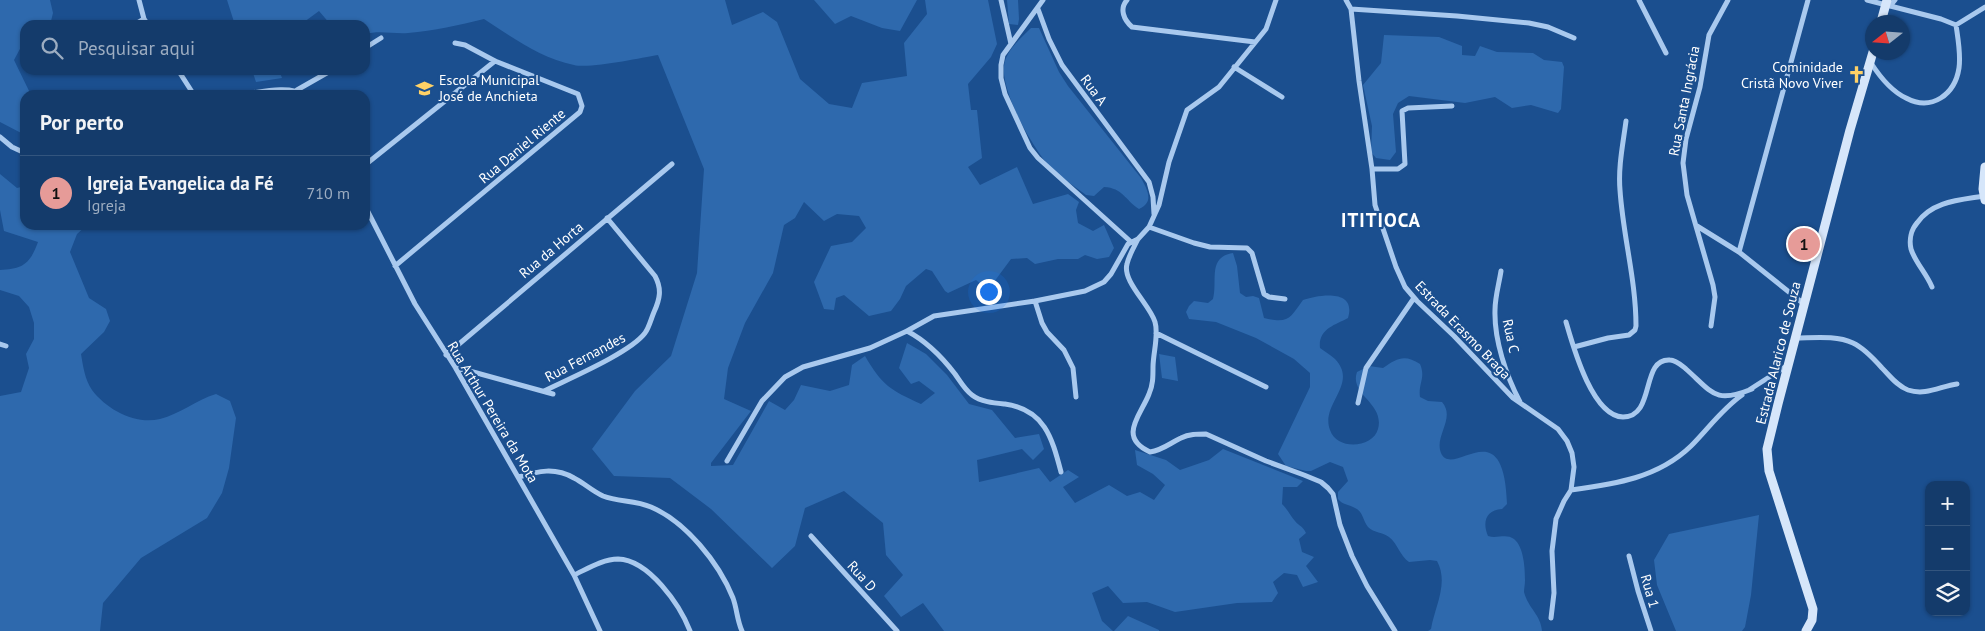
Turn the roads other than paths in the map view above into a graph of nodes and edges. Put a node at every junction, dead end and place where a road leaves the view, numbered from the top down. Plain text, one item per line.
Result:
1 (139, 0) edge
2 (1002, 0) edge
3 (1043, 0) edge
4 (1127, 0) edge
5 (1276, 0) edge
6 (1346, 0) edge
7 (1639, 0) edge
8 (1728, 0) edge
9 (1808, 0) edge
10 (1867, 0) edge
11 (1895, 0) edge
12 (1888, 4) edge
13 (1985, 8) edge
14 (1038, 9) junction
15 (1351, 9) junction
16 (144, 19) edge
17 (1956, 25) junction
18 (381, 38) dead end
19 (1574, 38) dead end
20 (1255, 42) junction
21 (455, 43) dead end
22 (1011, 44) junction
23 (370, 45) edge
24 (1666, 53) dead end
25 (1872, 60) edge
26 (495, 61) junction
27 (1871, 63) junction
28 (1234, 67) junction
29 (181, 75) edge
30 (323, 75) edge
31 (191, 90) edge
32 (280, 90) edge
33 (297, 90) joint
34 (1282, 97) dead end
35 (1452, 106) dead end
36 (1626, 121) dead end
37 (0, 137) edge
38 (20, 151) edge
39 (370, 161) edge
40 (672, 164) dead end
41 (1985, 167) edge
42 (1372, 170) junction
43 (1984, 198) edge
44 (370, 216) edge
45 (1154, 216) junction
46 (607, 218) junction
47 (1697, 226) junction
48 (1149, 227) junction
49 (1138, 239) junction
50 (1130, 241) junction
51 (1739, 252) junction
52 (395, 266) junction
53 (1501, 271) dead end
54 (1932, 287) dead end
55 (1414, 298) junction
56 (1285, 299) dead end
57 (1035, 301) junction
58 (1804, 304) junction
59 (1566, 322) dead end
60 (1711, 326) dead end
61 (907, 331) junction
62 (1156, 334) junction
63 (1795, 338) junction
64 (0, 344) edge
65 (6, 346) dead end
66 (1574, 347) junction
67 (446, 355) junction
68 (1788, 364) junction
69 (454, 367) junction
70 (1957, 384) dead end
71 (1266, 387) dead end
72 (1752, 389) junction
73 (544, 391) junction
74 (553, 394) dead end
75 (1076, 397) dead end
76 (1358, 402) dead end
77 (1520, 403) junction
78 (727, 461) dead end
79 (1061, 472) dead end
80 (519, 477) junction
81 (1571, 490) junction
82 (811, 536) dead end
83 (1629, 556) dead end
84 (574, 575) junction
85 (1551, 618) dead end
86 (600, 631) edge
87 (690, 631) edge
88 (742, 631) edge
89 (896, 631) edge
90 (1395, 631) edge
91 (1651, 631) edge
92 (1806, 631) edge

1 - 16 street
2 - 22 street
3 - 14 street
4 - 20 street
5 - 20 street
6 - 15 street, Estrada Erasmo Braga
7 - 24 street
8 - 47 street, Rua Santa Ingrácia
9 - 51 street
10 - 12 street
11 - 12 street
12 - 17 street
13 - 17 street
14 - 22 street
14 - 45 street, Rua A
15 - 19 street
15 - 42 street, Estrada Erasmo Braga
17 - 27 street
18 - 23 street
20 - 28 street
21 - 26 street, Rua Daniel Riente
22 - 50 street
25 - 27 main road, Estrada Alarico de Souza
26 - 39 street
26 - 52 street, Rua Daniel Riente
27 - 58 main road, Estrada Alarico de Souza
28 - 34 street
28 - 45 street
29 - 31 street
30 - 33 street
32 - 33 street
35 - 42 street
36 - 66 street
37 - 38 street
40 - 46 street, Rua da Horta
41 - 43 main road
42 - 55 street, Estrada Erasmo Braga
43 - 54 street
44 - 52 street, Rua Arthur Pereira da Mota
45 - 48 street
46 - 67 street, Rua da Horta
46 - 73 street, Rua Fernandes
47 - 51 street
47 - 60 street, Rua Santa Ingrácia
48 - 49 street
48 - 56 street
49 - 50 street
49 - 62 street
50 - 57 street
51 - 58 street
52 - 67 street, Rua Arthur Pereira da Mota
53 - 77 street, Rua C
55 - 76 street
55 - 77 street, Estrada Erasmo Braga
57 - 61 street
57 - 75 street
58 - 63 main road, Estrada Alarico de Souza
59 - 66 street
61 - 78 street
61 - 79 street
62 - 71 street
62 - 90 street
63 - 68 main road, Estrada Alarico de Souza
63 - 70 street
64 - 65 street
66 - 72 street
67 - 69 street, Rua Arthur Pereira da Mota
68 - 72 street
68 - 92 main road, Estrada Alarico de Souza
69 - 73 street, Rua Fernandes
69 - 80 street, Rua Arthur Pereira da Mota
72 - 81 street
73 - 74 street, Rua Fernandes
77 - 81 street, Estrada Erasmo Braga
80 - 84 street, Rua Arthur Pereira da Mota
80 - 88 street
81 - 85 street, Estrada Erasmo Braga
82 - 89 street, Rua D
83 - 91 street, Rua 1
84 - 86 street, Rua Arthur Pereira da Mota
84 - 87 street

